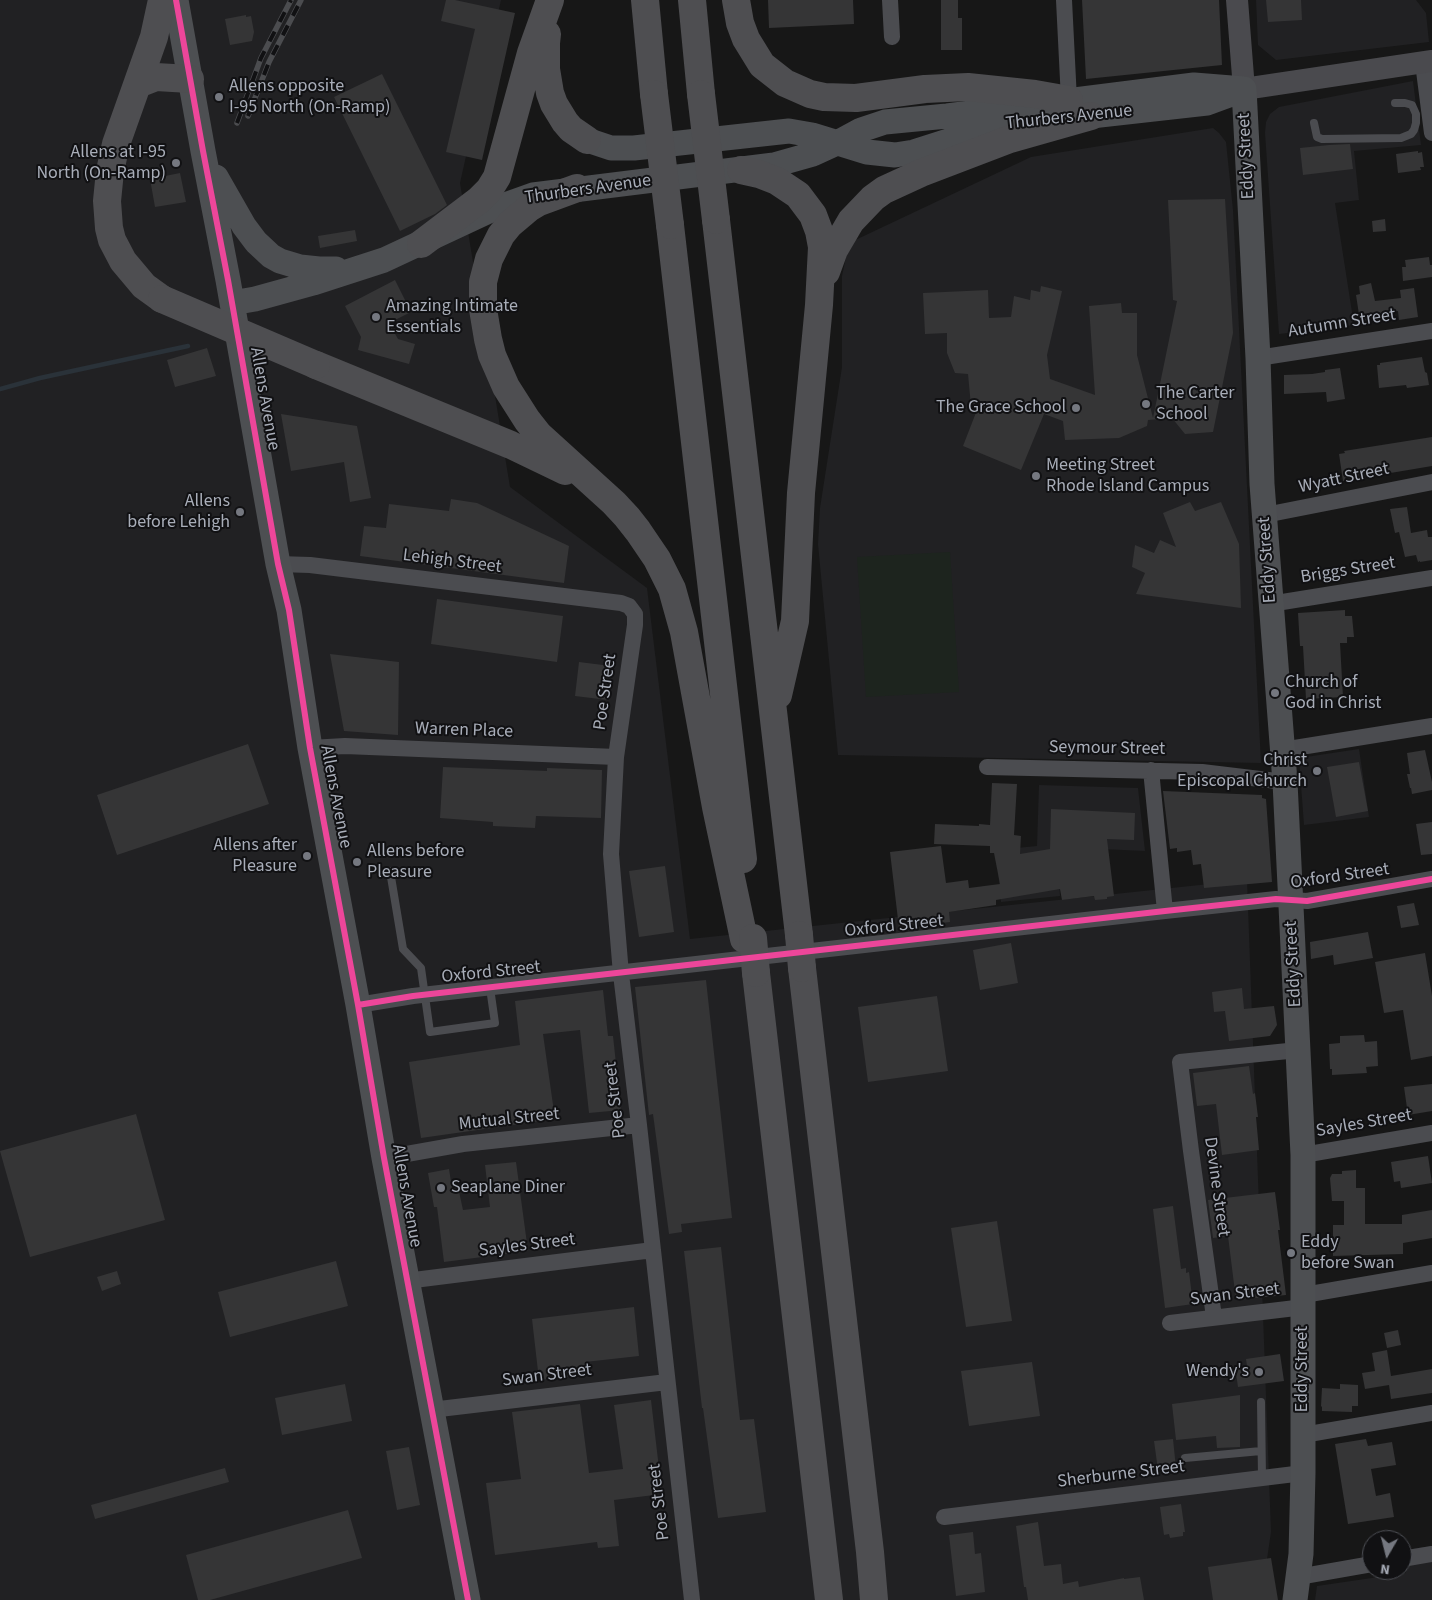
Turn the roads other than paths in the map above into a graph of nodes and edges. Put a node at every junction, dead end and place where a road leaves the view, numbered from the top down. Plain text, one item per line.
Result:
1 (162, 0) edge
2 (176, 0) edge
3 (551, 0) edge
4 (645, 0) edge
5 (692, 0) edge
6 (736, 0) edge
7 (890, 0) edge
8 (1064, 0) edge
9 (1237, 0) edge
10 (892, 37) dead end
11 (1427, 62) edge
12 (190, 79) junction
13 (138, 84) junction
14 (1244, 89) junction
15 (1069, 100) junction
16 (1395, 103) dead end
17 (1091, 116) junction
18 (1314, 122) dead end
19 (1432, 133) edge
20 (587, 140) joint
21 (838, 143) junction
22 (203, 151) junction
23 (741, 170) junction
24 (577, 188) junction
25 (421, 244) junction
26 (364, 267) junction
27 (232, 303) junction
28 (819, 305) junction
29 (1432, 331) edge
30 (1258, 358) junction
31 (1432, 482) edge
32 (614, 503) junction
33 (1264, 516) junction
34 (278, 564) junction
35 (1432, 578) edge
36 (621, 603) joint
37 (1270, 604) junction
38 (774, 714) junction
39 (1432, 726) edge
40 (310, 748) junction
41 (1282, 750) junction
42 (616, 757) junction
43 (987, 766) dead end
44 (1152, 770) junction
45 (1285, 782) junction
46 (390, 871) dead end
47 (1432, 880) edge
48 (1291, 901) junction
49 (1166, 910) junction
50 (748, 939) junction
51 (621, 974) junction
52 (490, 988) junction
53 (425, 995) junction
54 (358, 1005) junction
55 (1298, 1050) junction
56 (639, 1125) junction
57 (1432, 1133) edge
58 (1302, 1155) junction
59 (384, 1158) junction
60 (653, 1250) junction
61 (1432, 1273) edge
62 (406, 1281) junction
63 (1304, 1301) junction
64 (1214, 1317) junction
65 (1170, 1323) dead end
66 (667, 1382) junction
67 (1261, 1402) dead end
68 (431, 1410) junction
69 (1432, 1413) edge
70 (1303, 1435) junction
71 (1261, 1451) junction
72 (1185, 1458) dead end
73 (1302, 1473) junction
74 (1262, 1478) junction
75 (944, 1516) dead end
76 (870, 1552) junction
77 (1432, 1554) edge
78 (1412, 1557) edge
79 (1362, 1567) edge
80 (1297, 1589) edge
81 (468, 1600) edge
82 (692, 1600) edge
83 (829, 1600) edge
84 (874, 1600) edge
85 (885, 1600) edge

1 - 13 highway
2 - 12 main road, Allens Avenue
3 - 20 highway
3 - 25 highway
4 - 50 highway, bridge
5 - 38 highway, bridge
6 - 15 highway
7 - 10 street
8 - 15 street
9 - 14 main road, Eddy Street
11 - 14 main road, Thurbers Avenue
11 - 19 street
12 - 13 highway
12 - 22 main road, Allens Avenue
13 - 32 highway, bridge
14 - 15 main road, Thurbers Avenue
14 - 17 main road, Thurbers Avenue
14 - 30 main road, Eddy Street
15 - 21 main road, Thurbers Avenue
16 - 18 lane
17 - 21 main road, Thurbers Avenue
17 - 28 highway
20 - 21 main road, Thurbers Avenue
21 - 23 main road, Thurbers Avenue
22 - 26 main road
22 - 27 main road, Allens Avenue
23 - 24 main road, Thurbers Avenue
23 - 28 highway
24 - 25 main road, Thurbers Avenue
24 - 32 highway
25 - 26 main road, Thurbers Avenue
26 - 27 main road, Thurbers Avenue
27 - 34 main road, Allens Avenue
28 - 38 highway
29 - 30 street, Autumn Street
30 - 33 main road, Eddy Street
31 - 33 street, Wyatt Street
32 - 50 highway
33 - 37 main road, Eddy Street
34 - 36 street, Lehigh Street
34 - 40 main road, Allens Avenue
35 - 37 street, Briggs Street
36 - 42 street, Poe Street
37 - 41 main road, Eddy Street
38 - 76 highway, bridge
39 - 41 street
40 - 42 street, Warren Place
40 - 54 main road, Allens Avenue
41 - 45 main road, Eddy Street
42 - 51 street, Poe Street
43 - 44 street, Seymour Street
44 - 45 street, Seymour Street
44 - 49 street
45 - 48 main road, Eddy Street
46 - 53 lane
47 - 48 street, Oxford Street
48 - 49 street, Oxford Street
48 - 55 main road, Eddy Street
49 - 51 street, Oxford Street
50 - 83 highway, bridge
51 - 52 street, Oxford Street
51 - 56 street, Poe Street
52 - 53 street, Oxford Street
52 - 53 lane
53 - 54 street, Oxford Street
54 - 59 main road, Allens Avenue
55 - 58 main road, Eddy Street
55 - 64 street, Devine Street
56 - 59 street, Mutual Street
56 - 60 street, Poe Street
57 - 58 street, Sayles Street
58 - 63 main road, Eddy Street
59 - 62 main road, Allens Avenue
60 - 62 street, Sayles Street
60 - 66 street, Poe Street
61 - 63 street, Swan Street
62 - 68 main road, Allens Avenue
63 - 64 street, Swan Street
63 - 70 main road, Eddy Street
64 - 65 street, Swan Street
66 - 68 street, Swan Street
66 - 82 street, Poe Street
67 - 71 lane
68 - 81 main road, Allens Avenue
69 - 70 street
70 - 73 main road, Eddy Street
71 - 72 lane
71 - 74 lane
73 - 74 street, Sherburne Street
73 - 80 main road, Eddy Street
74 - 75 street, Sherburne Street
76 - 84 highway
76 - 85 highway
77 - 78 street
79 - 80 street

